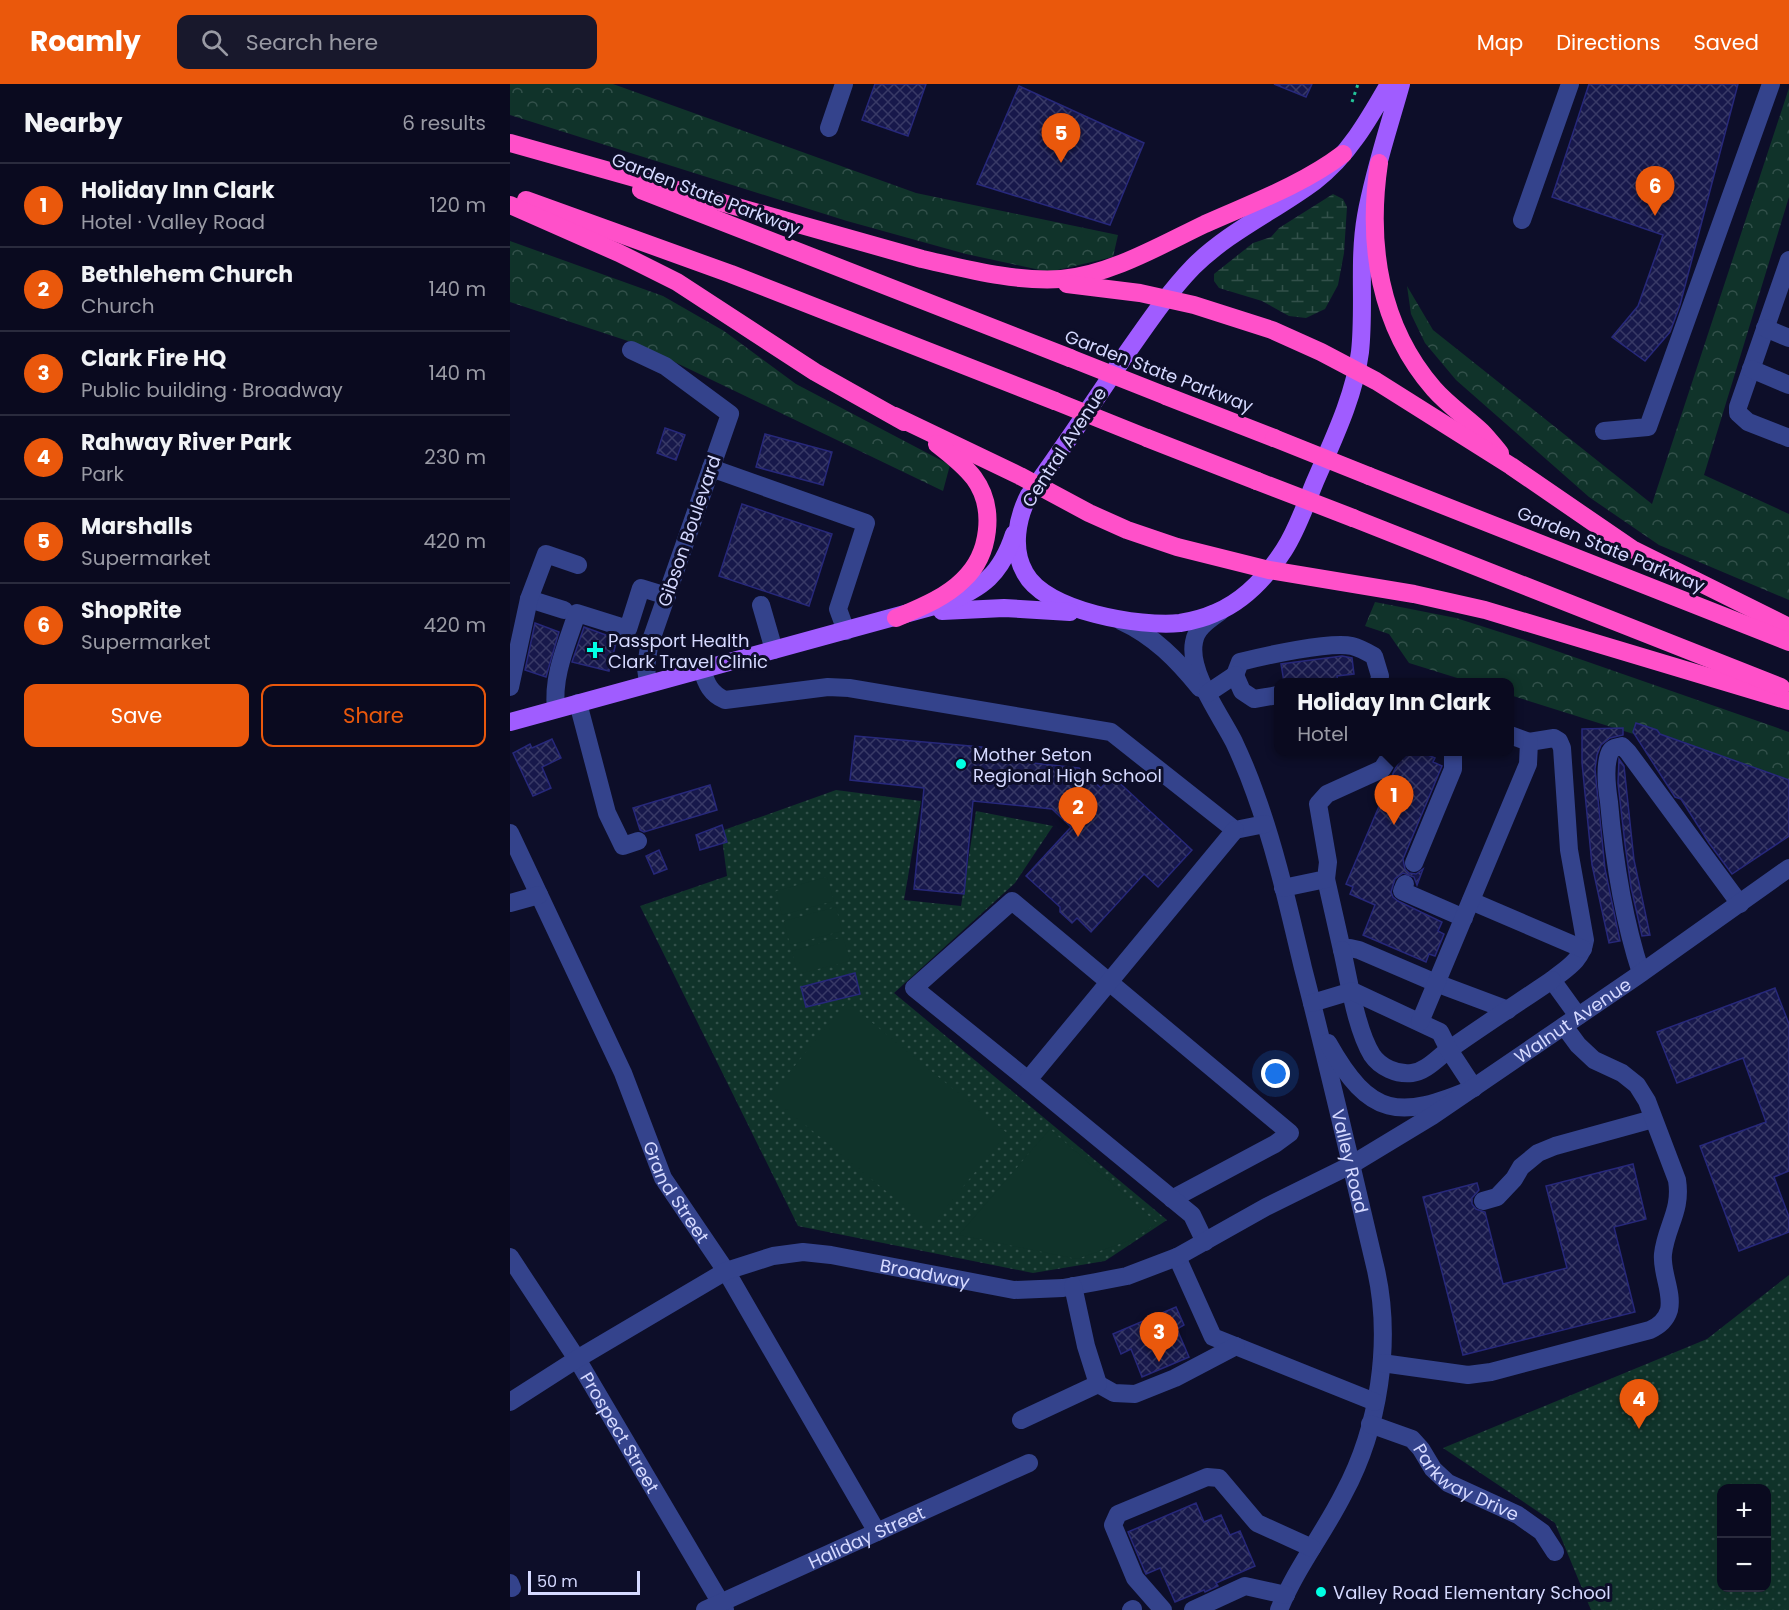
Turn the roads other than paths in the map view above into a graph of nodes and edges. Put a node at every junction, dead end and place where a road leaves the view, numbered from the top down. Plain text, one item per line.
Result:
1 (844, 84) edge
2 (1389, 84) edge
3 (1401, 84) edge
4 (1570, 84) edge
5 (1771, 84) edge
6 (829, 128) dead end
7 (510, 145) edge
8 (1343, 154) junction
9 (1379, 163) junction
10 (510, 195) edge
11 (510, 205) edge
12 (1522, 220) dead end
13 (1789, 260) edge
14 (1032, 279) junction
15 (1785, 287) edge
16 (1166, 298) junction
17 (1765, 328) junction
18 (1789, 338) edge
19 (631, 350) dead end
20 (1751, 369) junction
21 (1357, 370) junction
22 (1789, 385) edge
23 (895, 416) junction
24 (1604, 431) dead end
25 (1789, 438) edge
26 (1510, 466) junction
27 (711, 468) junction
28 (1036, 485) junction
29 (1019, 518) junction
30 (578, 565) dead end
31 (1269, 570) junction
32 (666, 596) junction
33 (529, 599) junction
34 (761, 605) dead end
35 (1224, 609) junction
36 (570, 612) junction
37 (1108, 617) junction
38 (896, 618) junction
39 (1789, 627) edge
40 (846, 631) junction
41 (1789, 642) edge
42 (774, 650) junction
43 (702, 669) junction
44 (1239, 676) junction
45 (1379, 678) edge
46 (648, 683) junction
47 (510, 687) edge
48 (1789, 690) edge
49 (1274, 696) edge
50 (1211, 700) junction
51 (1789, 701) edge
52 (578, 703) junction
53 (556, 709) junction
54 (510, 722) edge
55 (1514, 737) edge
56 (1529, 742) junction
57 (1391, 756) edge
58 (1453, 756) edge
59 (1265, 824) junction
60 (1235, 830) junction
61 (510, 833) edge
62 (638, 841) dead end
63 (1414, 863) dead end
64 (1787, 876) edge
65 (1326, 879) junction
66 (1405, 884) dead end
67 (1283, 888) junction
68 (539, 895) junction
69 (510, 903) edge
70 (1740, 904) junction
71 (1468, 910) junction
72 (1583, 949) junction
73 (1342, 950) junction
74 (1641, 973) junction
75 (1552, 980) junction
76 (1109, 982) junction
77 (1436, 983) junction
78 (1352, 991) junction
79 (1314, 1010) junction
80 (1508, 1010) junction
81 (1571, 1021) junction
82 (1420, 1022) junction
83 (1449, 1050) junction
84 (1028, 1080) junction
85 (1474, 1088) junction
86 (1653, 1119) junction
87 (1351, 1165) junction
88 (1172, 1199) junction
89 (1483, 1201) dead end
90 (1205, 1242) junction
91 (510, 1257) edge
92 (1177, 1257) junction
93 (726, 1271) junction
94 (1073, 1286) junction
95 (1236, 1346) junction
96 (577, 1359) junction
97 (1382, 1364) junction
98 (1098, 1384) junction
99 (510, 1402) edge
100 (1375, 1402) junction
101 (1021, 1419) dead end
102 (1370, 1424) junction
103 (1029, 1463) dead end
104 (878, 1532) junction
105 (1312, 1548) junction
106 (1555, 1552) dead end
107 (1282, 1602) edge
108 (723, 1606) edge
109 (705, 1610) edge
110 (1163, 1610) edge
111 (1193, 1610) edge

1 - 6 street
2 - 8 main road, Central Avenue
3 - 9 main road, Central Avenue
4 - 12 street
5 - 24 street
7 - 14 highway
7 - 41 highway, Garden State Parkway, bridge
8 - 14 highway
8 - 16 main road, Central Avenue
9 - 21 main road, Central Avenue
9 - 26 highway
10 - 48 highway, bridge
11 - 23 highway
13 - 15 street
14 - 16 highway
15 - 17 street
16 - 21 highway
16 - 28 main road, Central Avenue
17 - 18 street
17 - 20 street
19 - 27 street, Gibson Boulevard
20 - 22 street
20 - 25 street
21 - 26 highway
21 - 31 main road, Central Avenue
23 - 28 highway
23 - 38 highway
26 - 39 highway
27 - 32 street, Gibson Boulevard
27 - 40 street
28 - 29 main road, Central Avenue
28 - 31 highway
29 - 37 main road, Central Avenue
29 - 38 main road
30 - 33 street
31 - 35 main road, Central Avenue
31 - 51 highway
32 - 36 street
32 - 46 street, Gibson Boulevard
33 - 36 street
33 - 47 street
34 - 42 street
35 - 37 main road, Central Avenue
35 - 50 street, Valley Road
36 - 53 street
37 - 38 main road
37 - 50 street, Valley Road
38 - 40 main road
40 - 42 main road
42 - 43 main road
43 - 46 main road
43 - 60 street
44 - 45 street
44 - 49 street
44 - 50 street
46 - 52 main road
50 - 59 street, Valley Road
52 - 53 main road
52 - 62 street
53 - 54 main road
55 - 56 street
56 - 71 street
56 - 72 street
57 - 65 street
58 - 63 street
59 - 60 street
59 - 67 street, Valley Road
60 - 76 street
61 - 68 street, Grand Street
64 - 70 street, Walnut Avenue
65 - 67 street
65 - 73 street
66 - 71 street
67 - 79 street, Valley Road
68 - 69 street
68 - 93 street, Grand Street
70 - 74 street, Walnut Avenue
70 - 74 street
71 - 72 street
71 - 77 street
72 - 75 street
73 - 77 street
73 - 78 street
74 - 81 street, Walnut Avenue
75 - 80 street
75 - 81 street
76 - 84 street
76 - 84 street
76 - 88 street
77 - 80 street
77 - 82 street
78 - 79 street
78 - 82 street
78 - 83 street
79 - 85 street
79 - 87 street, Valley Road
80 - 83 street
81 - 85 street, Walnut Avenue
81 - 86 street
82 - 83 street
83 - 85 street
84 - 88 street
85 - 87 street, Walnut Avenue
86 - 89 street
86 - 97 street
87 - 90 street, Broadway
87 - 97 street, Valley Road
88 - 90 street
90 - 92 street, Broadway
91 - 96 street, Prospect Street
92 - 94 street, Broadway
92 - 95 street
93 - 94 street, Broadway
93 - 96 street, Broadway
93 - 104 street, Grand Street
94 - 98 street
95 - 98 street
95 - 100 street
96 - 99 street, Broadway
96 - 108 street, Prospect Street
97 - 100 street, Valley Road
98 - 101 street
100 - 102 street, Valley Road
102 - 105 street, Valley Road
102 - 106 street, Parkway Drive
103 - 104 street, Haliday Street
104 - 108 street, Haliday Street
105 - 107 street, Valley Road
105 - 110 street
107 - 111 street
108 - 109 street, Haliday Street

